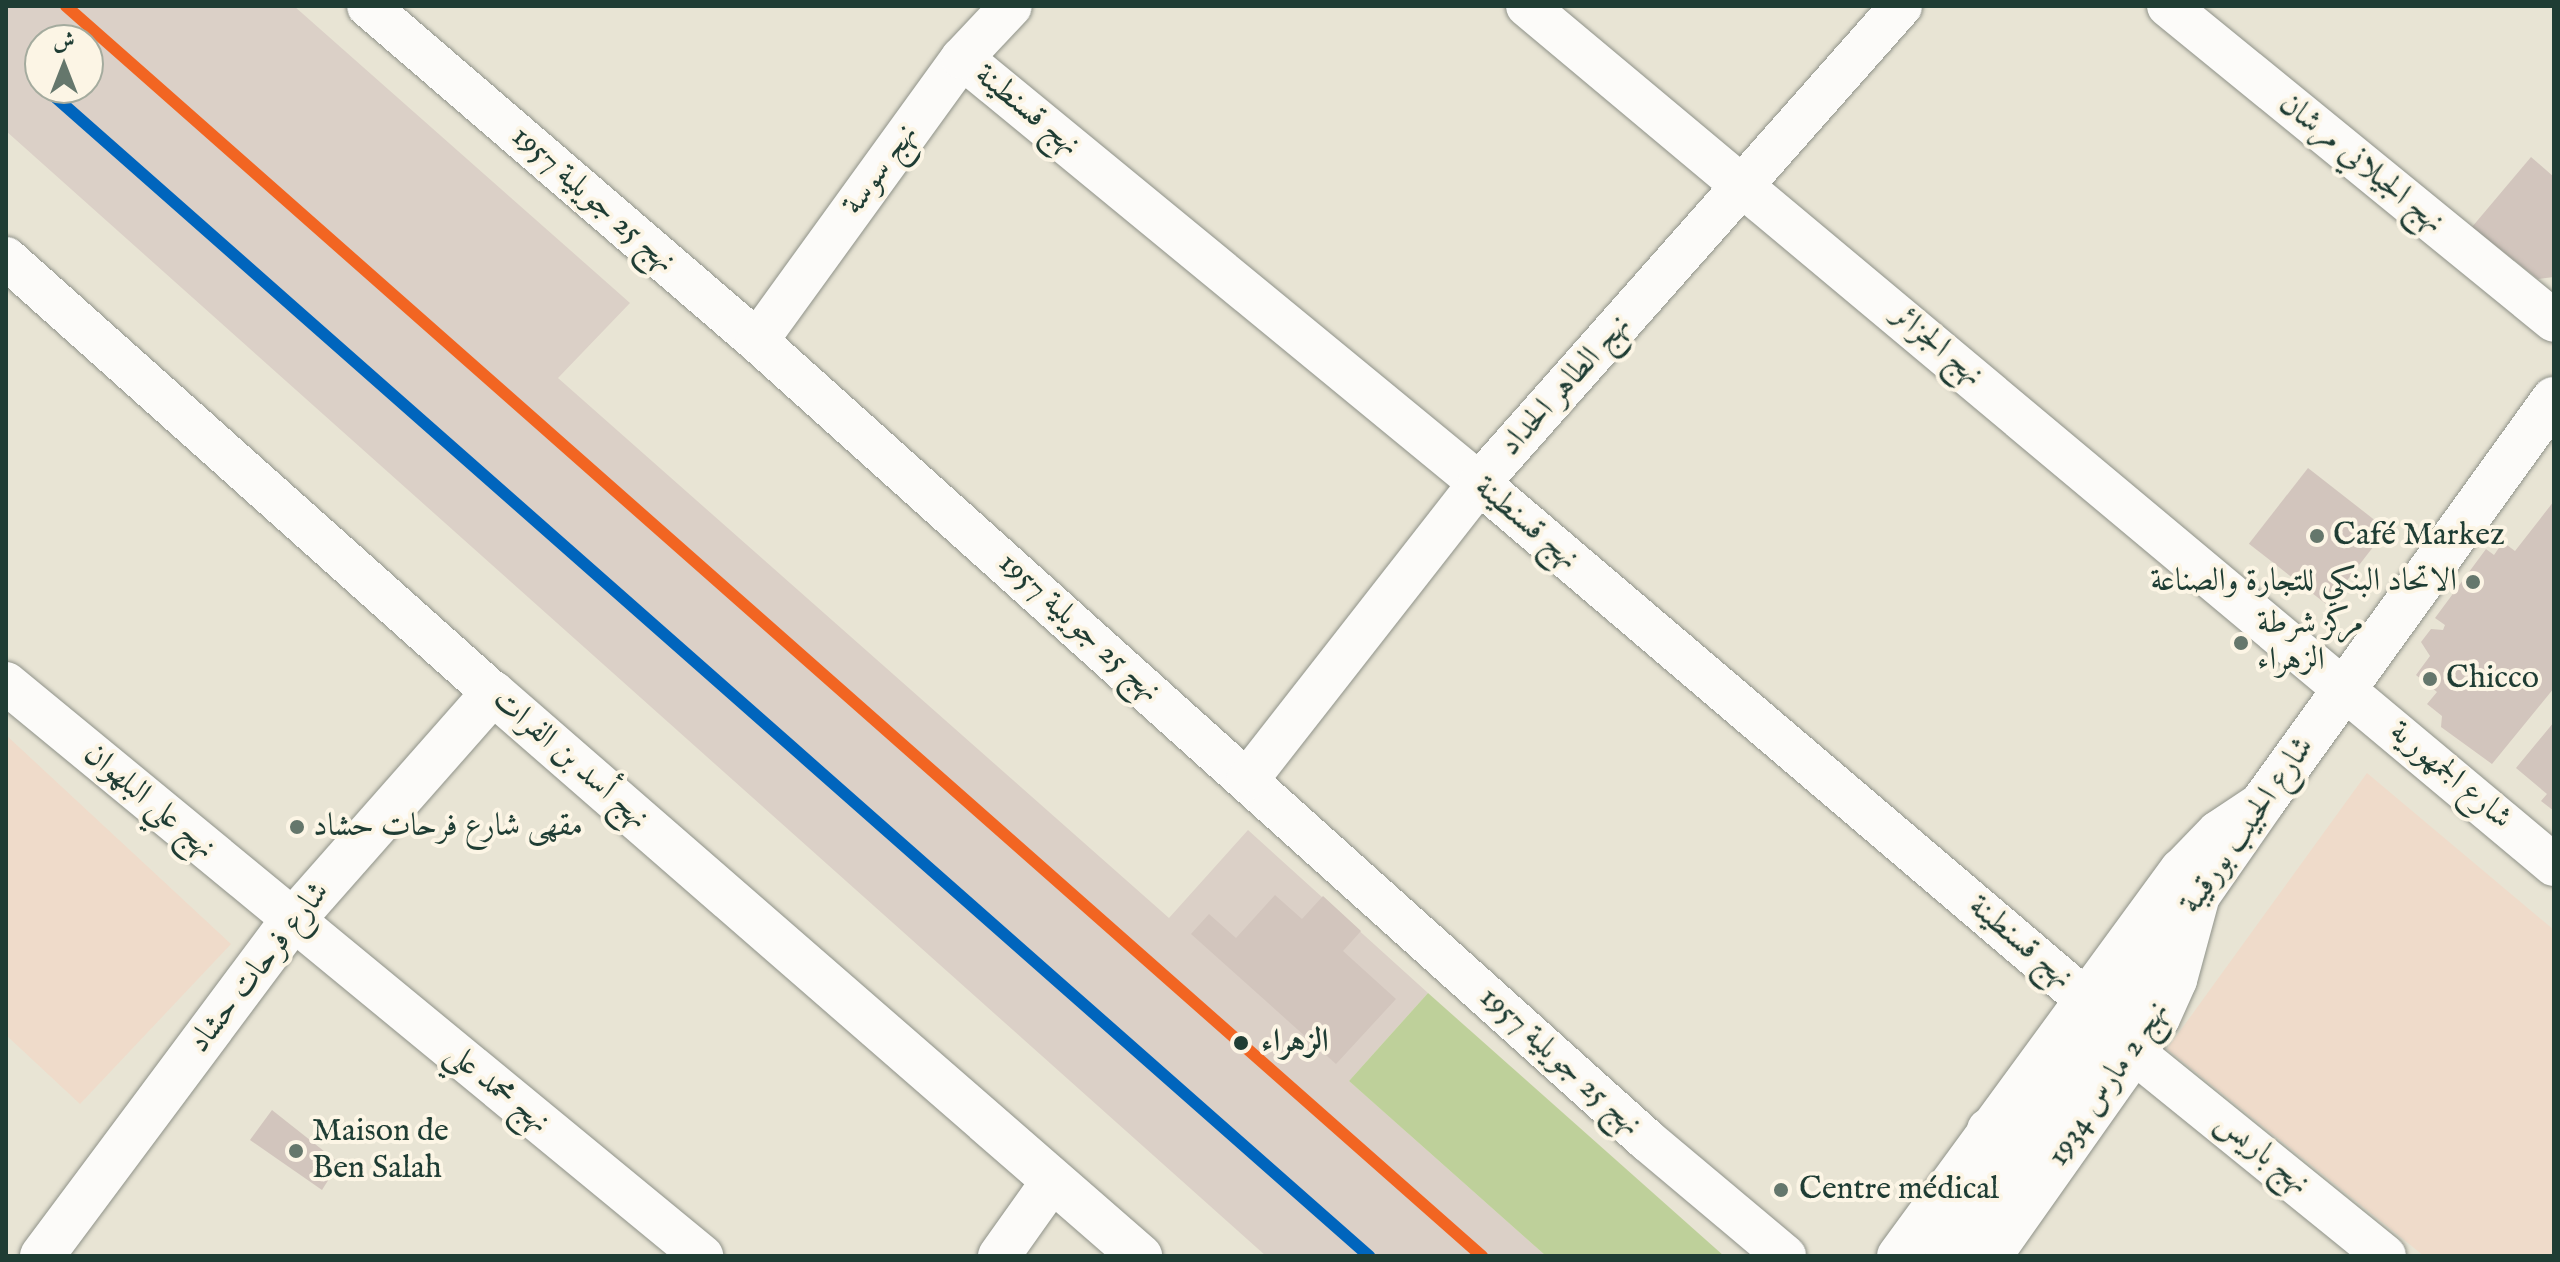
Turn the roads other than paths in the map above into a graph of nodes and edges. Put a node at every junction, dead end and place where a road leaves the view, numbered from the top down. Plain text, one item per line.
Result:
1 (368, 6) edge
2 (1011, 6) edge
3 (1527, 6) edge
4 (1901, 6) edge
5 (2168, 6) edge
6 (962, 58) junction
7 (1745, 185) junction
8 (6, 258) edge
9 (2554, 321) edge
10 (757, 341) junction
11 (2554, 399) edge
12 (1479, 483) junction
13 (6, 683) edge
14 (2345, 687) junction
15 (493, 693) junction
16 (1248, 779) junction
17 (2263, 802) junction
18 (2554, 865) edge
19 (2198, 899) junction
20 (292, 921) junction
21 (2084, 998) junction
22 (2137, 1055) junction
23 (2005, 1142) junction
24 (1053, 1180) junction
25 (42, 1256) edge
26 (702, 1256) edge
27 (999, 1256) edge
28 (1140, 1256) edge
29 (1785, 1256) edge
30 (1898, 1256) edge
31 (1947, 1256) edge
32 (1991, 1256) edge
33 (2385, 1256) edge

1 - 10 street, نهج 25 جويلية 1957
2 - 6 street, نهج سوسة
3 - 7 street, نهج الجزائر
4 - 7 street, نهج الطاهر الحداد
5 - 9 street, نهج الجيلاني مرشان
6 - 10 street, نهج سوسة
6 - 12 street, نهج قسنطينة
7 - 12 street, نهج الطاهر الحداد
7 - 14 street, نهج الجزائر
8 - 15 street, نهج أسد بن الفرات
10 - 16 street, نهج 25 جويلية 1957
11 - 14 main road, شارع الحبيب بورقيبة
12 - 16 street, نهج الطاهر الحداد
12 - 21 street, نهج قسنطينة
13 - 20 street, نهج علي البلهوان
14 - 17 main road, شارع الحبيب بورقيبة
14 - 18 street, شارع الجمهورية
15 - 20 main road, شارع فرحات حشاد
15 - 24 main road, نهج أسد بن الفرات
16 - 29 street, نهج 25 جويلية 1957
17 - 19 main road, شارع الحبيب بورقيبة
17 - 21 street
19 - 22 street, نهج 2 مارس 1934
19 - 23 main road, شارع الحبيب بورقيبة
20 - 25 main road, شارع فرحات حشاد
20 - 26 street, نهج محمد علي
21 - 23 street
22 - 32 street, نهج 2 مارس 1934
22 - 33 street, نهج باريس
23 - 30 street
23 - 31 main road, شارع الحبيب بورقيبة
24 - 27 street
24 - 28 main road, نهج أسد بن الفرات

